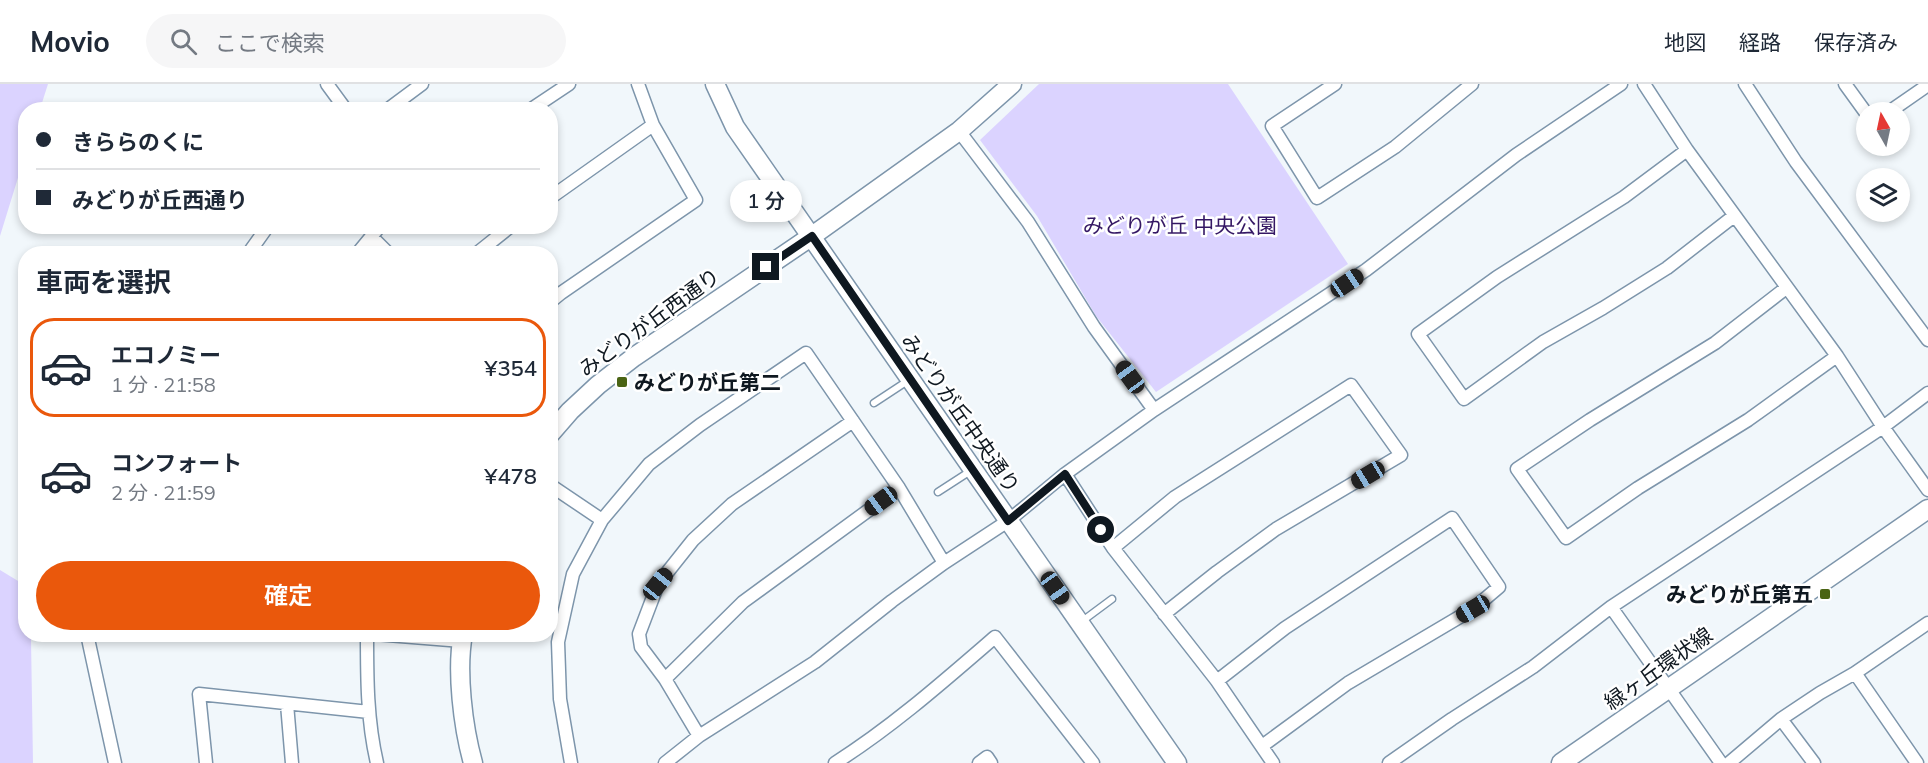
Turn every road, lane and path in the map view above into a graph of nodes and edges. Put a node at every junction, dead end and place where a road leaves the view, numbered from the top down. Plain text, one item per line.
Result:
1 (327, 84) edge
2 (422, 84) edge
3 (568, 84) edge
4 (638, 84) edge
5 (715, 84) edge
6 (1012, 84) edge
7 (1335, 84) edge
8 (1472, 84) edge
9 (1621, 84) edge
10 (1644, 84) edge
11 (1745, 84) edge
12 (1845, 84) edge
13 (1928, 85) edge
14 (340, 102) edge
15 (398, 102) edge
16 (542, 102) edge
17 (1858, 102) edge
18 (1903, 102) edge
19 (652, 125) junction
20 (959, 131) junction
21 (1687, 150) junction
22 (558, 192) edge
23 (1734, 216) junction
24 (501, 234) edge
25 (370, 236) joint
26 (812, 236) junction
27 (363, 246) edge
28 (381, 246) edge
29 (486, 246) edge
30 (1786, 288) junction
31 (558, 296) edge
32 (1928, 340) edge
33 (1836, 356) junction
34 (910, 379) junction
35 (1928, 393) edge
36 (874, 403) dead end
37 (1154, 410) junction
38 (853, 421) junction
39 (558, 425) edge
40 (1883, 427) junction
41 (973, 470) junction
42 (1065, 474) junction
43 (899, 488) junction
44 (558, 490) edge
45 (1928, 490) edge
46 (938, 492) dead end
47 (1928, 509) edge
48 (602, 520) junction
49 (1008, 521) junction
50 (1113, 548) junction
51 (944, 563) junction
52 (1112, 599) dead end
53 (1611, 607) junction
54 (1164, 614) junction
55 (1079, 623) junction
56 (1926, 628) edge
57 (89, 642) edge
58 (367, 642) edge
59 (462, 642) edge
60 (1855, 673) junction
61 (665, 679) junction
62 (1217, 681) junction
63 (1668, 688) junction
64 (287, 704) junction
65 (369, 712) junction
66 (1781, 719) junction
67 (699, 736) junction
68 (1262, 746) junction
69 (115, 763) edge
70 (206, 763) edge
71 (292, 763) edge
72 (377, 763) edge
73 (473, 763) edge
74 (571, 763) edge
75 (665, 763) edge
76 (835, 763) edge
77 (978, 763) edge
78 (991, 763) edge
79 (1093, 763) edge
80 (1177, 763) edge
81 (1273, 763) edge
82 (1389, 763) edge
83 (1561, 763) edge
84 (1721, 763) edge
85 (1729, 763) edge
86 (1814, 763) edge
87 (1917, 763) edge

1 - 14 street
2 - 15 street
3 - 16 street
4 - 19 street
5 - 26 street, みどりが丘中央通り
6 - 20 street, みどりが丘西通り
7 - 8 street
9 - 37 street
10 - 21 street
11 - 32 street
12 - 17 street
13 - 18 street
19 - 22 street
19 - 31 street
20 - 26 street, みどりが丘西通り
20 - 37 street
21 - 23 street
21 - 23 street
23 - 30 street
24 - 29 street
25 - 27 street
25 - 28 street
26 - 34 street, みどりが丘中央通り
26 - 39 street, みどりが丘西通り
30 - 33 street
30 - 33 street
33 - 40 street
34 - 36 lane
34 - 41 street, みどりが丘中央通り
35 - 40 street
37 - 42 street
38 - 43 street
38 - 48 street
38 - 61 street
40 - 45 street
40 - 53 street
41 - 46 lane
41 - 49 street, みどりが丘中央通り
42 - 49 street
42 - 50 street
43 - 51 street
43 - 61 street
44 - 48 street
47 - 63 street, 緑ヶ丘環状線
48 - 74 street
49 - 51 street
49 - 55 street, みどりが丘中央通り
50 - 54 street
50 - 54 street
51 - 67 street
52 - 55 lane
53 - 63 street
53 - 82 street
54 - 62 street
55 - 80 street, みどりが丘中央通り
56 - 60 street
57 - 69 street
58 - 65 street
59 - 73 street
60 - 66 street
60 - 87 street
61 - 67 street
62 - 68 street
62 - 68 street
63 - 83 street, 緑ヶ丘環状線
63 - 84 street
64 - 65 street
64 - 70 street
64 - 71 street
65 - 72 street
66 - 85 street
66 - 86 street
67 - 75 street
68 - 81 street
76 - 79 street
77 - 78 street

